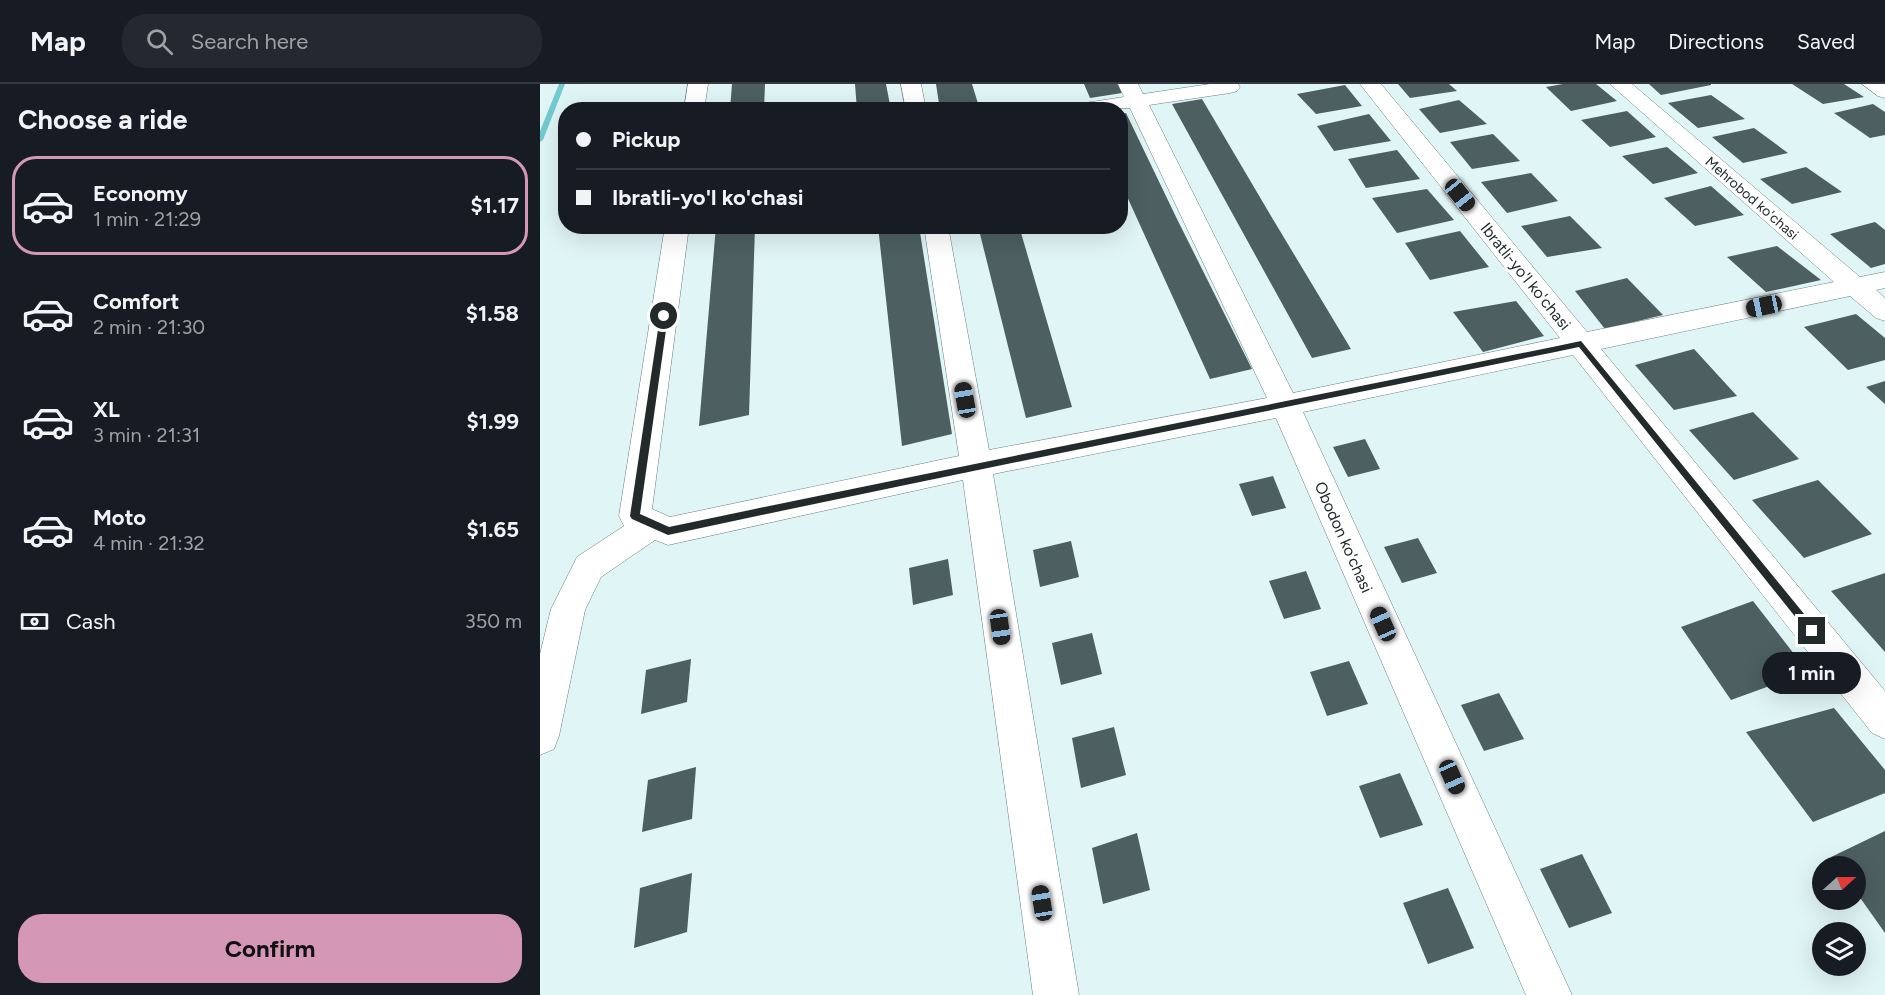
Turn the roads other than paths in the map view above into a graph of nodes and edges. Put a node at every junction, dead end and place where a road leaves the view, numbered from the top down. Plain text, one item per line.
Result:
1 (698, 84) edge
2 (911, 84) edge
3 (1370, 84) edge
4 (1620, 84) edge
5 (1872, 84) edge
6 (1230, 87) dead end
7 (1132, 92) edge
8 (1885, 92) edge
9 (695, 102) edge
10 (914, 102) edge
11 (1102, 102) edge
12 (676, 234) edge
13 (937, 234) edge
14 (1885, 280) edge
15 (1856, 287) junction
16 (1885, 312) edge
17 (1581, 344) junction
18 (1285, 405) junction
19 (976, 465) junction
20 (653, 524) junction
21 (1885, 720) edge
22 (540, 736) edge
23 (1056, 995) edge
24 (1549, 995) edge

1 - 9 street
2 - 10 street
3 - 17 street, Ibratli-yo'l ko'chasi
4 - 15 street, Mehrobod ko'chasi
5 - 8 street
6 - 7 street
7 - 11 street
7 - 18 street, Obodon ko'chasi
12 - 20 street
13 - 19 street
14 - 15 street
15 - 16 street, Mehrobod ko'chasi
15 - 17 street
17 - 18 street
17 - 21 street, Ibratli-yo'l ko'chasi
18 - 19 street
18 - 24 street, Obodon ko'chasi
19 - 20 street
19 - 23 street
20 - 22 street

